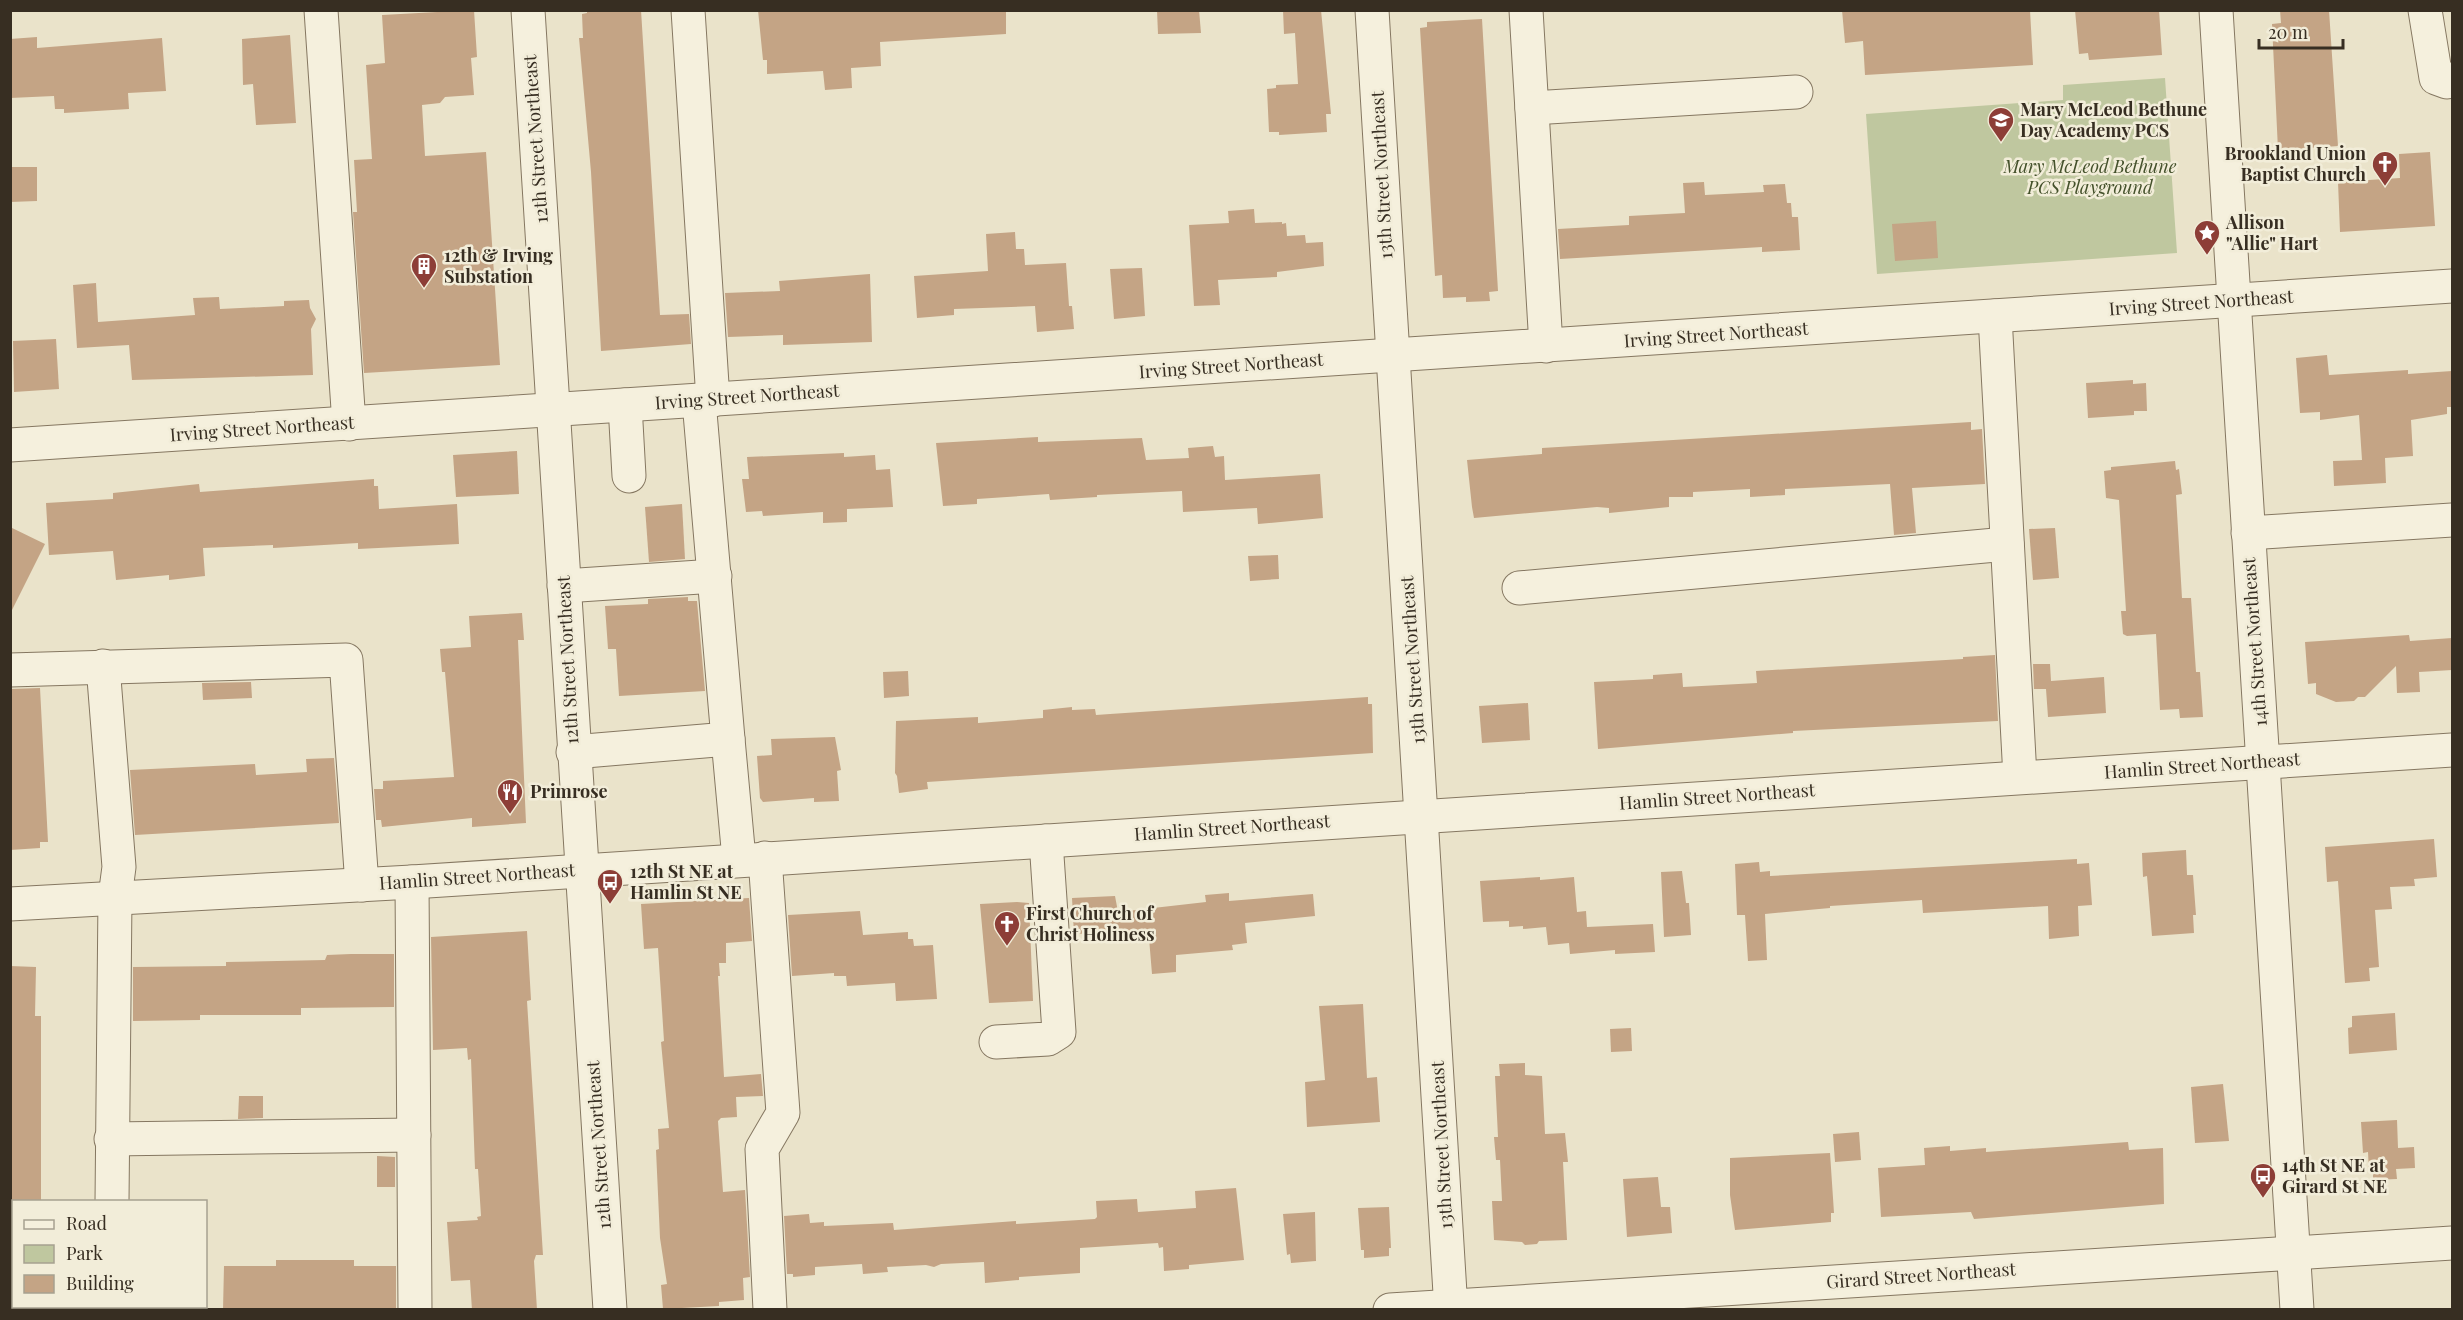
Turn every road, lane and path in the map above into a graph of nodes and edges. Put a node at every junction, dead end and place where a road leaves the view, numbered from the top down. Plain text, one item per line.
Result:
1 (321, 10) edge
2 (528, 10) edge
3 (688, 10) edge
4 (1372, 10) edge
5 (1526, 10) edge
6 (2216, 10) edge
7 (2425, 10) edge
8 (2452, 79) edge
9 (1796, 92) dead end
10 (1532, 108) junction
11 (2452, 286) edge
12 (2234, 301) junction
13 (1995, 316) junction
14 (1546, 346) junction
15 (1393, 356) junction
16 (706, 401) junction
17 (625, 405) junction
18 (553, 409) junction
19 (349, 424) junction
20 (10, 446) edge
21 (629, 476) dead end
22 (2452, 519) edge
23 (2248, 533) junction
24 (2007, 544) junction
25 (715, 576) junction
26 (564, 586) junction
27 (1519, 588) dead end
28 (103, 666) junction
29 (10, 670) edge
30 (728, 739) junction
31 (2452, 750) edge
32 (573, 752) junction
33 (2263, 762) junction
34 (2020, 777) junction
35 (1423, 816) junction
36 (1046, 841) junction
37 (752, 859) junction
38 (582, 870) junction
39 (412, 882) junction
40 (362, 885) junction
41 (115, 897) junction
42 (10, 904) edge
43 (996, 1042) dead end
44 (414, 1135) junction
45 (111, 1139) junction
46 (112, 1200) edge
47 (2452, 1243) edge
48 (2293, 1253) junction
49 (1451, 1308) edge
50 (415, 1310) edge
51 (610, 1310) edge
52 (770, 1310) edge
53 (1390, 1310) edge
54 (2297, 1310) edge

1 - 19 street
2 - 18 street, 12th Street Northeast
3 - 16 street
4 - 15 street, 13th Street Northeast
5 - 10 street
6 - 12 street, 14th Street Northeast
7 - 8 street
9 - 10 street
10 - 14 street
11 - 12 street, Irving Street Northeast
12 - 13 street, Irving Street Northeast
12 - 23 street, 14th Street Northeast
13 - 14 street, Irving Street Northeast
13 - 24 street
14 - 15 street, Irving Street Northeast
15 - 16 street, Irving Street Northeast
15 - 35 street, 13th Street Northeast
16 - 17 street, Irving Street Northeast
16 - 25 street
17 - 18 street, Irving Street Northeast
17 - 21 street
18 - 19 street, Irving Street Northeast
18 - 26 street, 12th Street Northeast
19 - 20 street, Irving Street Northeast
22 - 23 street
23 - 33 street, 14th Street Northeast
24 - 27 street
24 - 34 street
25 - 26 street
25 - 30 street
26 - 32 street, 12th Street Northeast
28 - 29 street
28 - 40 street
28 - 41 street
30 - 32 street
30 - 37 street
31 - 33 street, Hamlin Street Northeast
32 - 38 street, 12th Street Northeast
33 - 34 street, Hamlin Street Northeast
33 - 48 street, 14th Street Northeast
34 - 35 street, Hamlin Street Northeast
35 - 36 street, Hamlin Street Northeast
35 - 49 street, 13th Street Northeast
36 - 37 street, Hamlin Street Northeast
36 - 43 street
37 - 38 street, Hamlin Street Northeast
37 - 52 street
38 - 39 street, Hamlin Street Northeast
38 - 51 street, 12th Street Northeast
39 - 40 street, Hamlin Street Northeast
39 - 44 street
40 - 41 street, Hamlin Street Northeast
41 - 42 street, Hamlin Street Northeast
41 - 45 street
44 - 45 street
44 - 50 street
45 - 46 street
47 - 48 street, Girard Street Northeast
48 - 49 street, Girard Street Northeast
48 - 54 street, 14th Street Northeast
49 - 53 street, Girard Street Northeast

